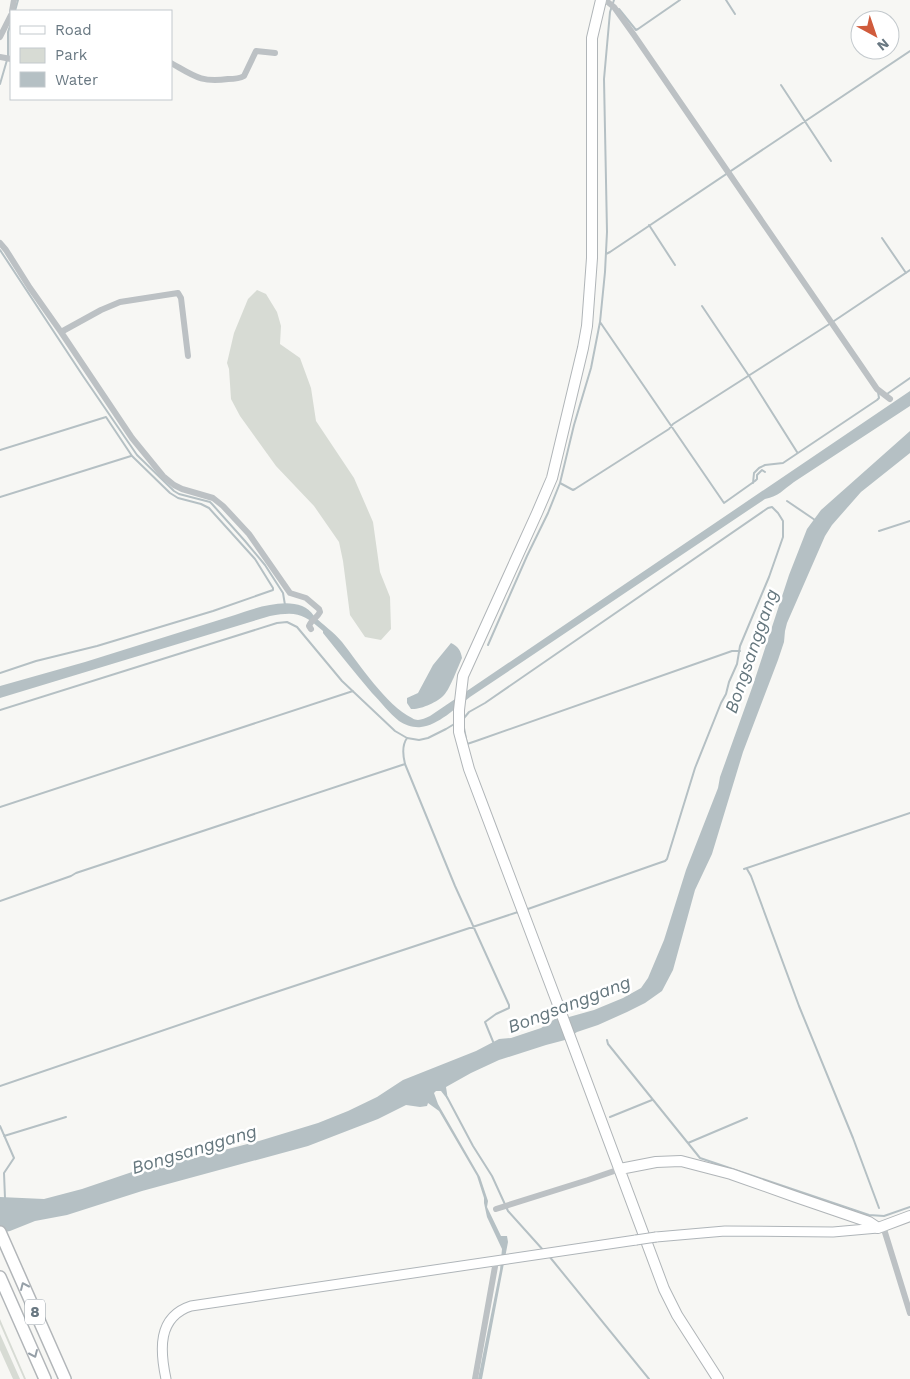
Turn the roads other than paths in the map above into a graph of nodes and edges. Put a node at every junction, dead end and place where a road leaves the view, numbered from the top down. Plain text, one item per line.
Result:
1 (607, 3) edge
2 (10, 17) edge
3 (0, 37) edge
4 (275, 52) dead end
5 (172, 64) edge
6 (0, 243) edge
7 (61, 332) junction
8 (188, 356) dead end
9 (890, 399) dead end
10 (310, 626) dead end
11 (622, 1175) junction
12 (496, 1209) dead end
13 (910, 1216) edge
14 (881, 1227) junction
15 (0, 1232) edge
16 (498, 1260) junction
17 (0, 1277) edge
18 (910, 1313) edge
19 (45, 1379) edge
20 (65, 1379) edge
21 (166, 1379) edge
22 (475, 1379) edge
23 (718, 1379) edge

1 - 9 street
1 - 11 main road
2 - 3 street
4 - 5 street
6 - 7 street
7 - 8 street
7 - 10 street
11 - 12 street
11 - 14 main road
11 - 23 main road
13 - 14 main road
14 - 16 main road, bridge
14 - 18 street
20 -> 15 highway, 8
16 - 21 main road
16 - 22 street
17 -> 19 highway, 8

